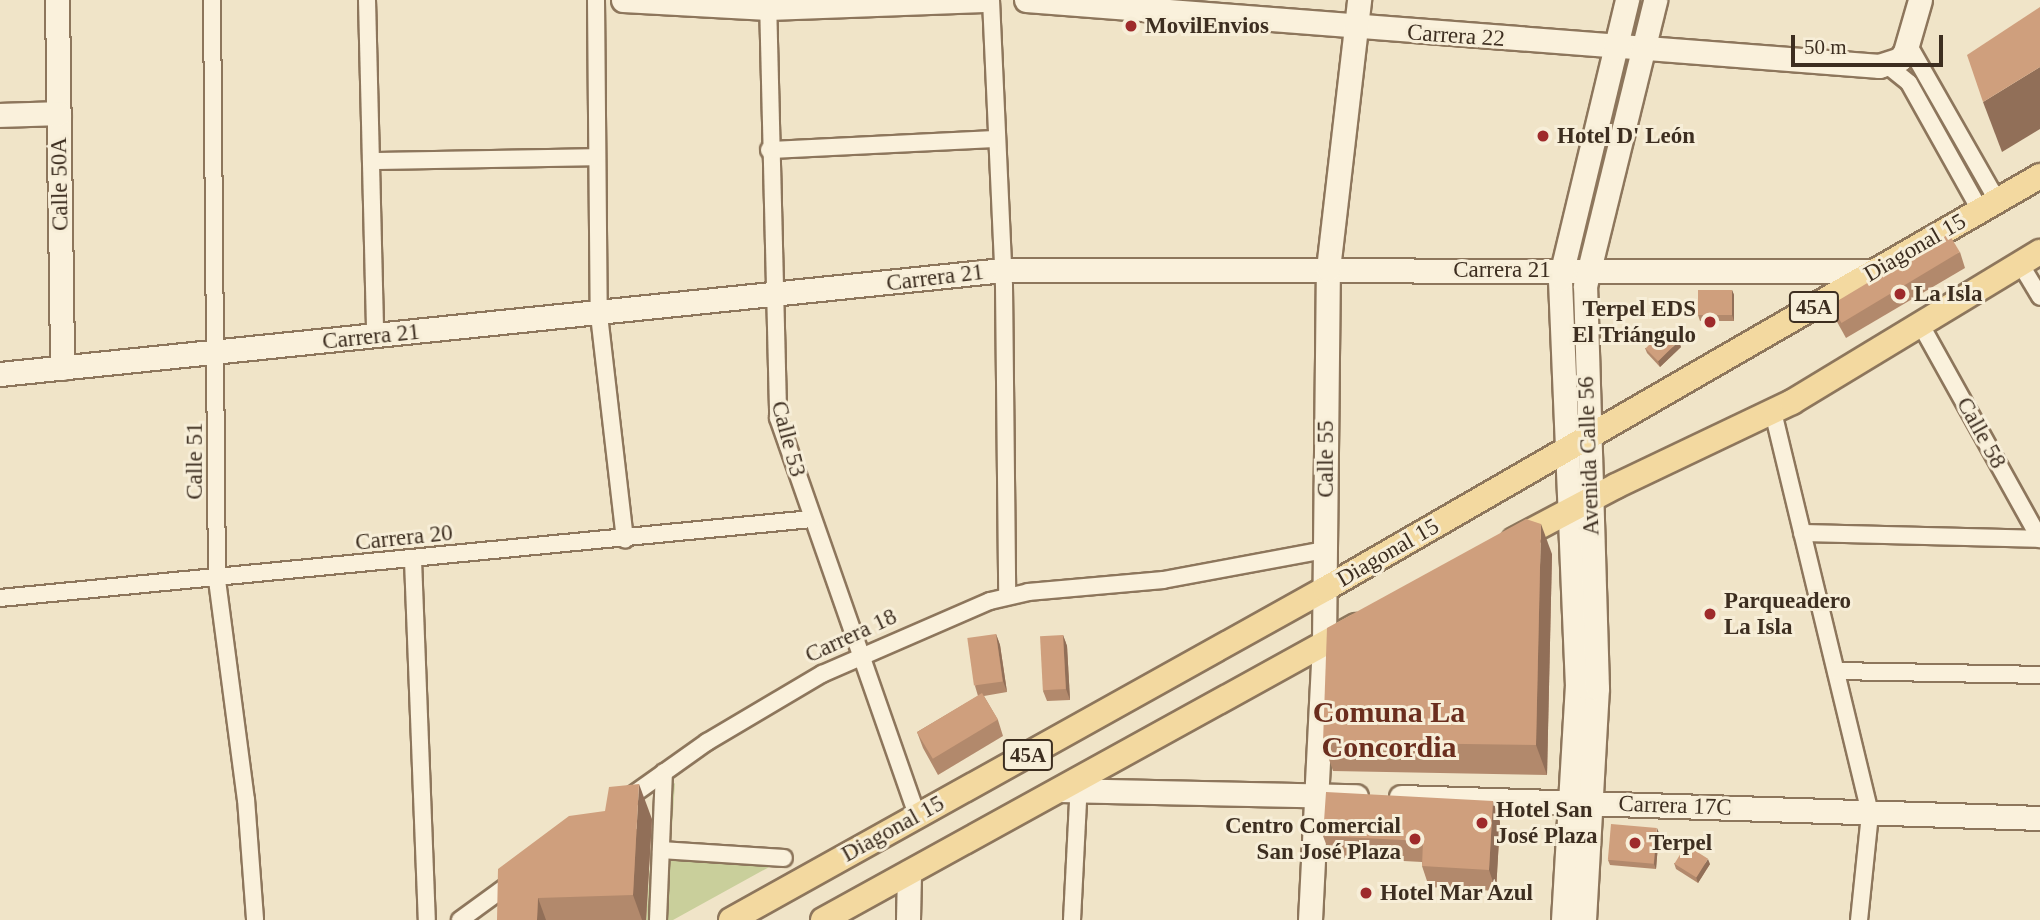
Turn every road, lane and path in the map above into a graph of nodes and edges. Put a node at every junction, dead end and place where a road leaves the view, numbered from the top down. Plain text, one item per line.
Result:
1 (57, 0) edge
2 (212, 0) edge
3 (367, 0) edge
4 (596, 0) edge
5 (623, 0) edge
6 (985, 0) edge
7 (991, 0) edge
8 (1026, 0) edge
9 (1359, 0) edge
10 (1627, 0) edge
11 (1655, 0) edge
12 (1920, 0) edge
13 (768, 4) edge
14 (1357, 29) junction
15 (1908, 44) junction
16 (1615, 47) junction
17 (1642, 49) junction
18 (1887, 65) junction
19 (59, 113) junction
20 (0, 116) edge
21 (997, 139) junction
22 (769, 150) junction
23 (597, 157) junction
24 (371, 162) junction
25 (2040, 176) edge
26 (1989, 205) junction
27 (2030, 258) edge
28 (1328, 269) junction
29 (1003, 270) junction
30 (1560, 270) junction
31 (1586, 270) junction
32 (1874, 271) junction
33 (773, 297) junction
34 (2040, 297) edge
35 (599, 314) junction
36 (1922, 327) junction
37 (375, 337) junction
38 (217, 353) junction
39 (62, 368) junction
40 (0, 374) edge
41 (1773, 412) junction
42 (1588, 438) junction
43 (1565, 451) junction
44 (1590, 499) junction
45 (1568, 511) junction
46 (812, 519) junction
47 (1802, 533) junction
48 (625, 539) junction
49 (2040, 539) edge
50 (1325, 550) junction
51 (1492, 552) edge
52 (413, 560) junction
53 (217, 580) junction
54 (1325, 589) junction
55 (1007, 596) junction
56 (0, 598) edge
57 (1373, 616) edge
58 (1324, 643) junction
59 (860, 654) junction
60 (1836, 671) junction
61 (2040, 675) edge
62 (664, 772) junction
63 (1072, 786) junction
64 (1316, 795) junction
65 (1581, 803) junction
66 (609, 811) edge
67 (1870, 814) junction
68 (917, 816) junction
69 (2040, 818) edge
70 (661, 850) junction
71 (785, 858) dead end
72 (535, 866) edge
73 (909, 872) junction
74 (256, 920) edge
75 (427, 920) edge
76 (460, 920) edge
77 (658, 920) edge
78 (731, 920) edge
79 (824, 920) edge
80 (908, 920) edge
81 (1072, 920) edge
82 (1310, 920) edge
83 (1563, 920) edge
84 (1584, 920) edge
85 (1859, 920) edge

1 - 19 street, Calle 50A
2 - 38 street, Calle 51
3 - 24 street
4 - 23 street
5 - 13 street
6 - 13 street
7 - 21 street
8 - 14 street, Carrera 22
9 - 14 street, Calle 55
10 - 16 street, Avenida Calle 56
11 - 17 street, Avenida Calle 56
12 - 15 street
13 - 22 street, Calle 53
14 - 16 street, Carrera 22
14 - 28 street, Calle 55
15 - 18 street
15 - 26 street
16 - 17 street, Carrera 22
16 - 30 street, Avenida Calle 56
17 - 18 street, Carrera 22
17 - 31 street, Avenida Calle 56
18 - 26 street
19 - 20 street
19 - 39 street, Calle 50A
21 - 22 street
21 - 29 street
22 - 33 street, Calle 53
23 - 24 street
23 - 35 street
24 - 37 street
25 - 26 main road, Diagonal 15 / 45A
26 - 32 main road, Diagonal 15 / 45A
27 - 34 street
27 - 36 main road
28 - 29 street, Carrera 21
28 - 30 street, Carrera 21
28 - 50 street, Calle 55
29 - 33 street, Carrera 21
29 - 55 street
30 - 31 street, Carrera 21
30 - 43 street, Avenida Calle 56
31 - 32 street, Carrera 21
31 - 42 street, Avenida Calle 56
32 - 42 main road, Diagonal 15 / 45A
33 - 35 street, Carrera 21
33 - 46 street, Calle 53
35 - 37 street, Carrera 21
35 - 48 street
36 - 41 main road
36 - 49 street, Calle 58
37 - 38 street, Carrera 21
38 - 39 street, Carrera 21
38 - 53 street, Calle 51
39 - 40 street, Carrera 21
41 - 44 main road
41 - 47 street
42 - 43 main road, Diagonal 15 / 45A
42 - 44 street, Avenida Calle 56
43 - 45 street, Avenida Calle 56
43 - 54 main road, Diagonal 15 / 45A
44 - 45 main road
44 - 65 street, Avenida Calle 56
45 - 51 main road
45 - 65 street, Avenida Calle 56
46 - 48 street, Carrera 20
46 - 59 street, Calle 53
47 - 49 street
47 - 60 street
48 - 52 street, Carrera 20
50 - 54 street, Calle 55
50 - 55 street, Carrera 18
52 - 53 street, Carrera 20
52 - 75 street
53 - 56 street, Carrera 20
53 - 74 street, Calle 51
54 - 58 street, Calle 55
54 - 68 main road, Diagonal 15 / 45A
55 - 59 street, Carrera 18
57 - 58 main road, Diagonal 15 / 45A
58 - 63 main road, Diagonal 15 / 45A
58 - 64 street, Calle 55
59 - 62 street, Carrera 18
59 - 68 street, Calle 53
60 - 61 street
60 - 67 street
62 - 66 street, Carrera 18
62 - 70 street
63 - 64 street, Carrera 17C
63 - 73 main road, Diagonal 15 / 45A
63 - 81 street
64 - 65 street, Carrera 17C
64 - 82 street, Calle 55
65 - 67 street, Carrera 17C
65 - 83 street, Avenida Calle 56
65 - 84 street, Avenida Calle 56
67 - 69 street, Carrera 17C
67 - 85 street
68 - 78 main road, Diagonal 15 / 45A
70 - 71 street
70 - 77 street
72 - 76 street
73 - 79 main road, Diagonal 15 / 45A
73 - 80 street

